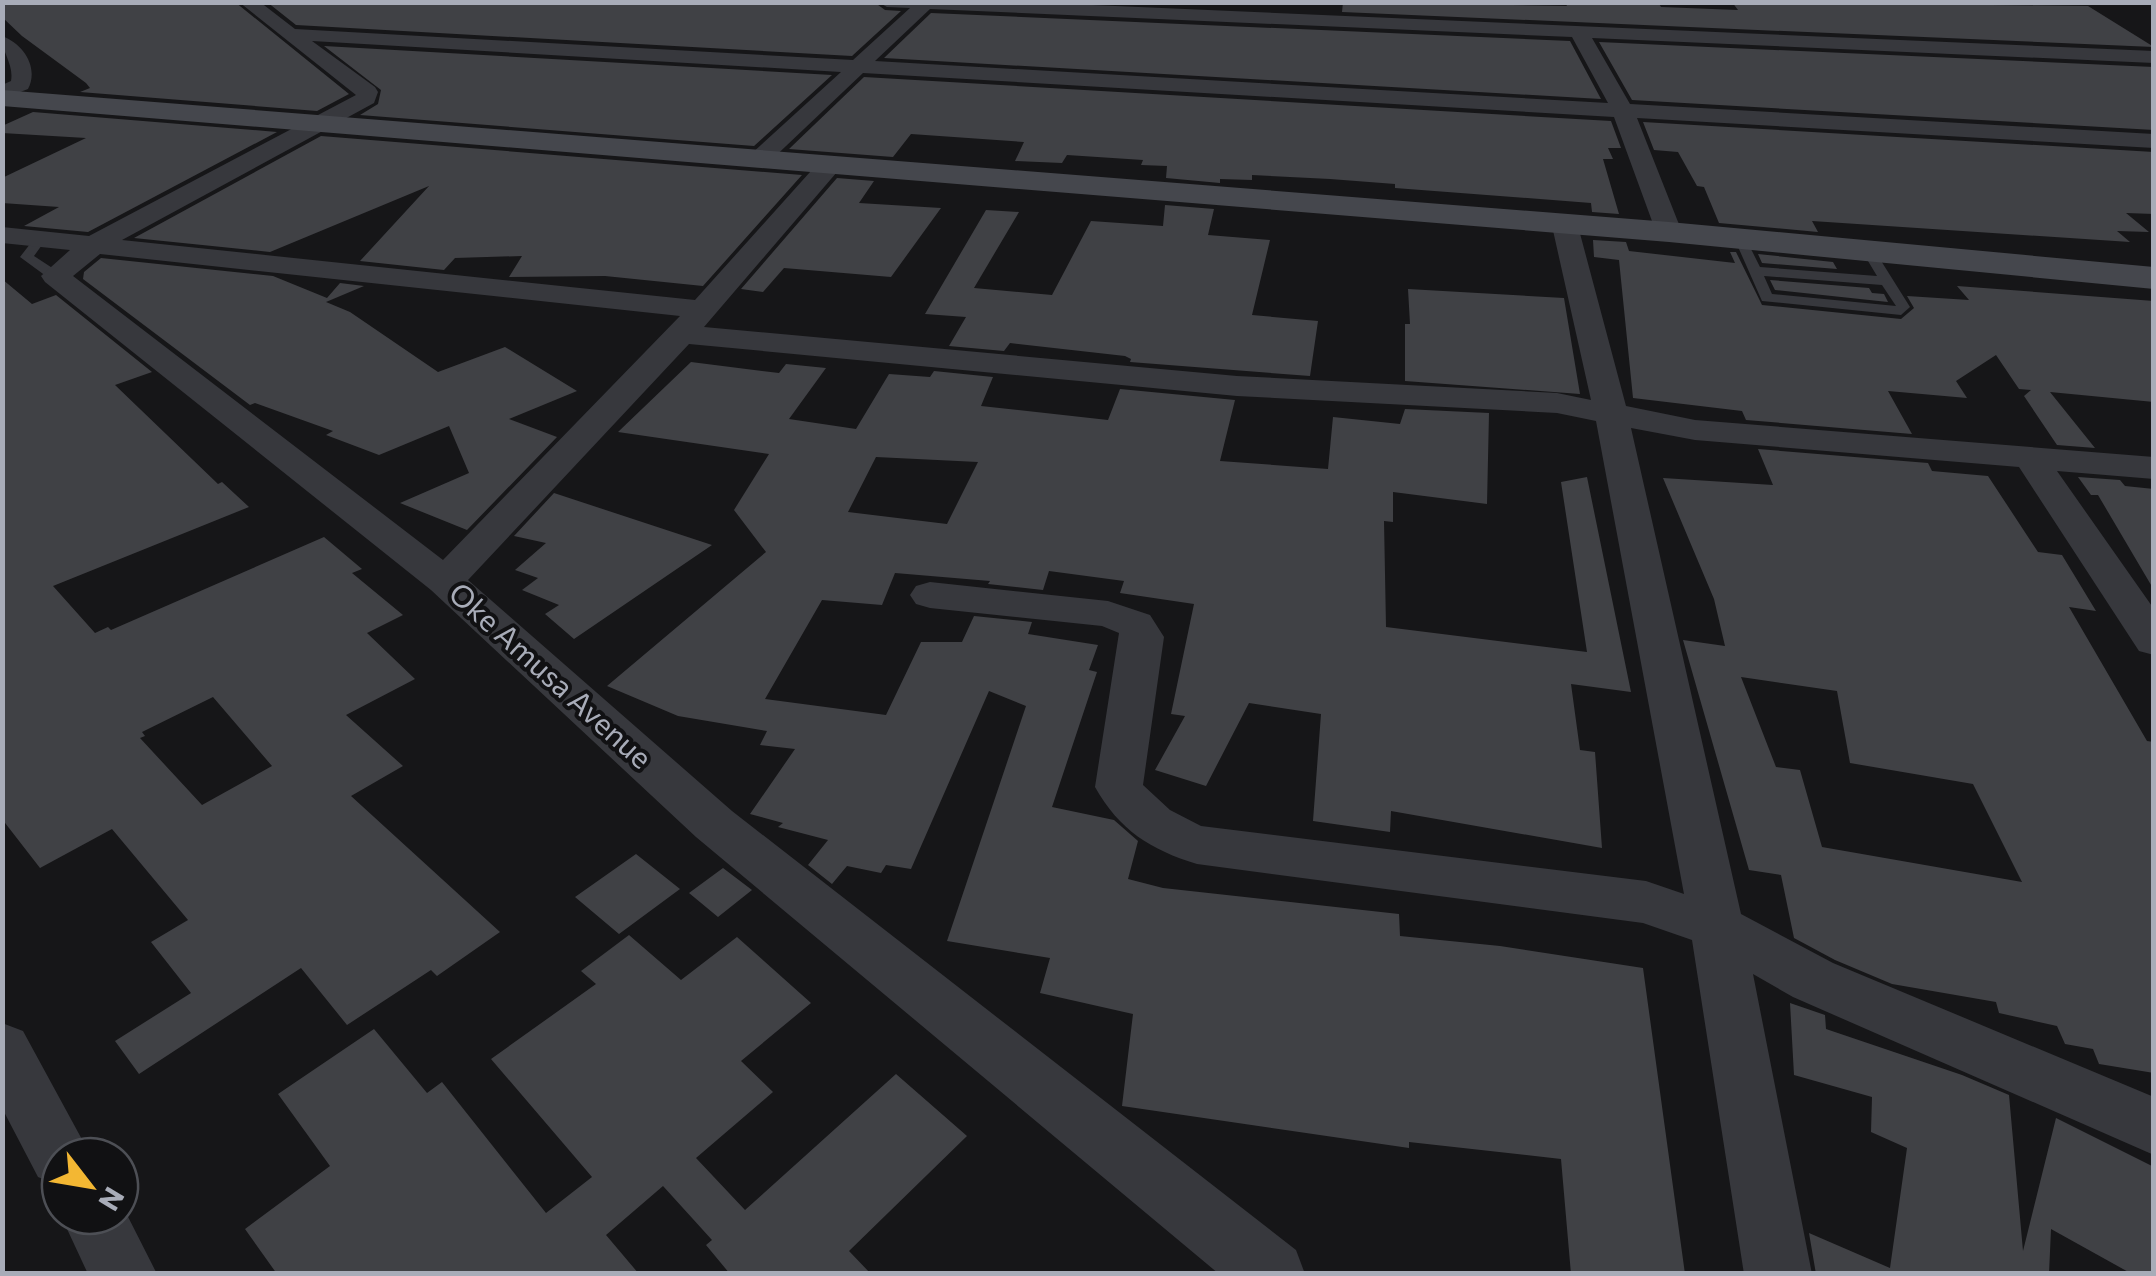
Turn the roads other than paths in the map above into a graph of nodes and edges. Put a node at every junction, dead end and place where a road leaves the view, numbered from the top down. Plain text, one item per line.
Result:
1 (248, 2) edge
2 (887, 2) edge
3 (1480, 2) edge
4 (926, 4) edge
5 (1488, 27) junction
6 (290, 34) junction
7 (1580, 34) junction
8 (2, 42) edge
9 (2154, 57) edge
10 (858, 66) junction
11 (2, 95) edge
12 (1622, 109) junction
13 (315, 125) junction
14 (2154, 141) edge
15 (758, 160) junction
16 (828, 167) junction
17 (1565, 226) junction
18 (1669, 232) junction
19 (2, 235) edge
20 (1741, 240) junction
21 (96, 243) junction
22 (1868, 251) junction
23 (48, 257) junction
24 (1755, 271) junction
25 (2154, 278) edge
26 (1886, 281) junction
27 (693, 322) junction
28 (1614, 413) junction
29 (2030, 458) junction
30 (2154, 468) edge
31 (445, 581) junction
32 (930, 596) dead end
33 (2154, 641) edge
34 (1718, 927) junction
35 (2, 1050) edge
36 (2154, 1127) edge
37 (49, 1136) edge
38 (104, 1236) edge
39 (124, 1274) edge
40 (1272, 1274) edge
41 (1778, 1274) edge

1 - 6 street
2 - 4 street
3 - 5 street
4 - 5 street
4 - 10 street
5 - 7 street
6 - 10 street
6 - 13 street
7 - 9 street
7 - 12 street
8 - 11 street
10 - 12 street
10 - 15 street
11 - 13 street
12 - 14 street
12 - 18 street
13 - 15 street
13 - 21 street
15 - 16 street
16 - 17 street
16 - 27 street
17 - 18 street
17 - 28 street
18 - 20 street
19 - 23 street
20 - 22 street
20 - 24 lane
21 - 23 street
21 - 27 street
22 - 25 street
22 - 26 lane
23 - 31 street, Oke Amusa Avenue
24 - 26 lane
24 - 26 lane
27 - 28 street
27 - 31 street
28 - 29 street
28 - 34 street
29 - 30 street
29 - 33 street
31 - 40 street, Oke Amusa Avenue
32 - 34 street
34 - 36 street
34 - 41 street
35 - 37 street
38 - 39 street

